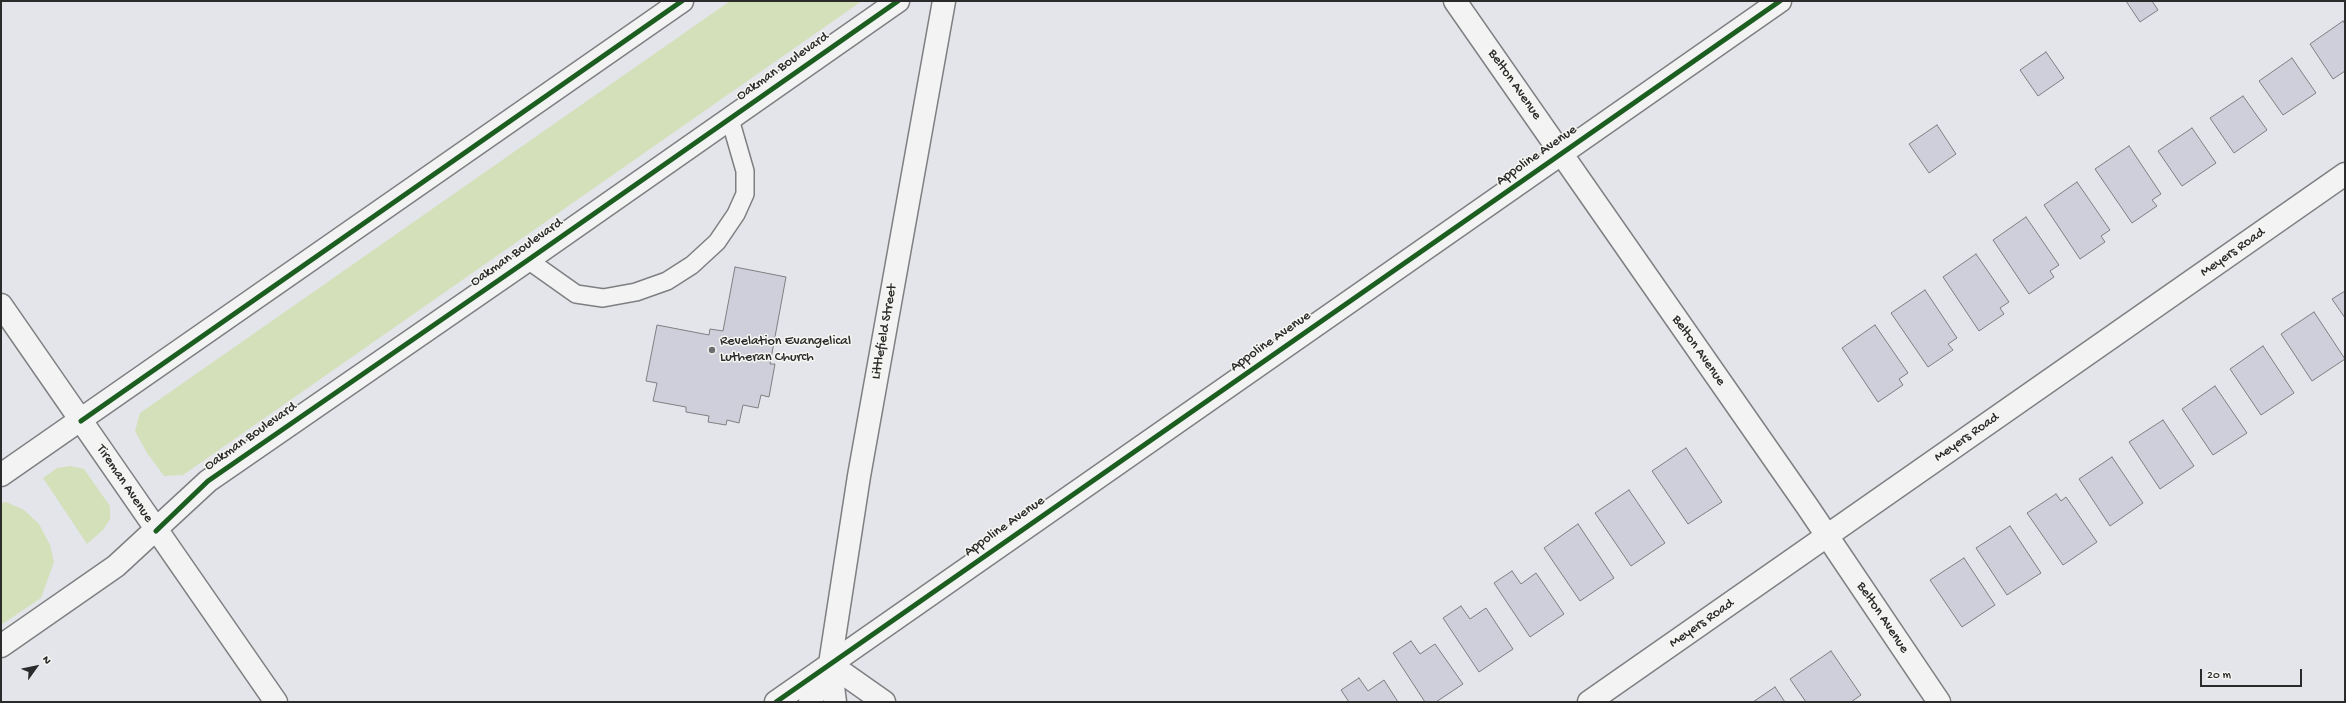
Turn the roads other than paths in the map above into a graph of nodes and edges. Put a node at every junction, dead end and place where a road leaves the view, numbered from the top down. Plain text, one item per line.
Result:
1 (682, 1) edge
2 (898, 1) edge
3 (944, 1) edge
4 (1456, 1) edge
5 (1780, 1) edge
6 (730, 119) junction
7 (1562, 154) junction
8 (2345, 174) edge
9 (528, 260) junction
10 (1, 305) edge
11 (81, 421) junction
12 (1, 475) edge
13 (156, 531) junction
14 (1827, 536) junction
15 (1, 646) edge
16 (830, 664) junction
17 (276, 702) edge
18 (776, 702) edge
19 (810, 702) edge
20 (835, 702) edge
21 (884, 702) edge
22 (1589, 702) edge
23 (1939, 702) edge

1 - 11 street
2 - 6 street, Oakman Boulevard
3 - 16 street, Littlefield Street
4 - 7 street, Belton Avenue
5 - 7 street, Appoline Avenue
6 - 9 street, Oakman Boulevard
6 - 9 lane
7 - 14 street, Belton Avenue
7 - 16 street, Appoline Avenue
8 - 14 street, Meyers Road
9 - 13 street, Oakman Boulevard
10 - 11 street, Tireman Avenue
11 - 12 street
11 - 13 street, Tireman Avenue
13 - 15 street, Oakman Boulevard
13 - 17 street, Tireman Avenue
14 - 22 street, Meyers Road
14 - 23 street, Belton Avenue
16 - 18 street, Appoline Avenue
16 - 19 street, Littlefield Street
16 - 20 street, Littlefield Street
16 - 21 street

